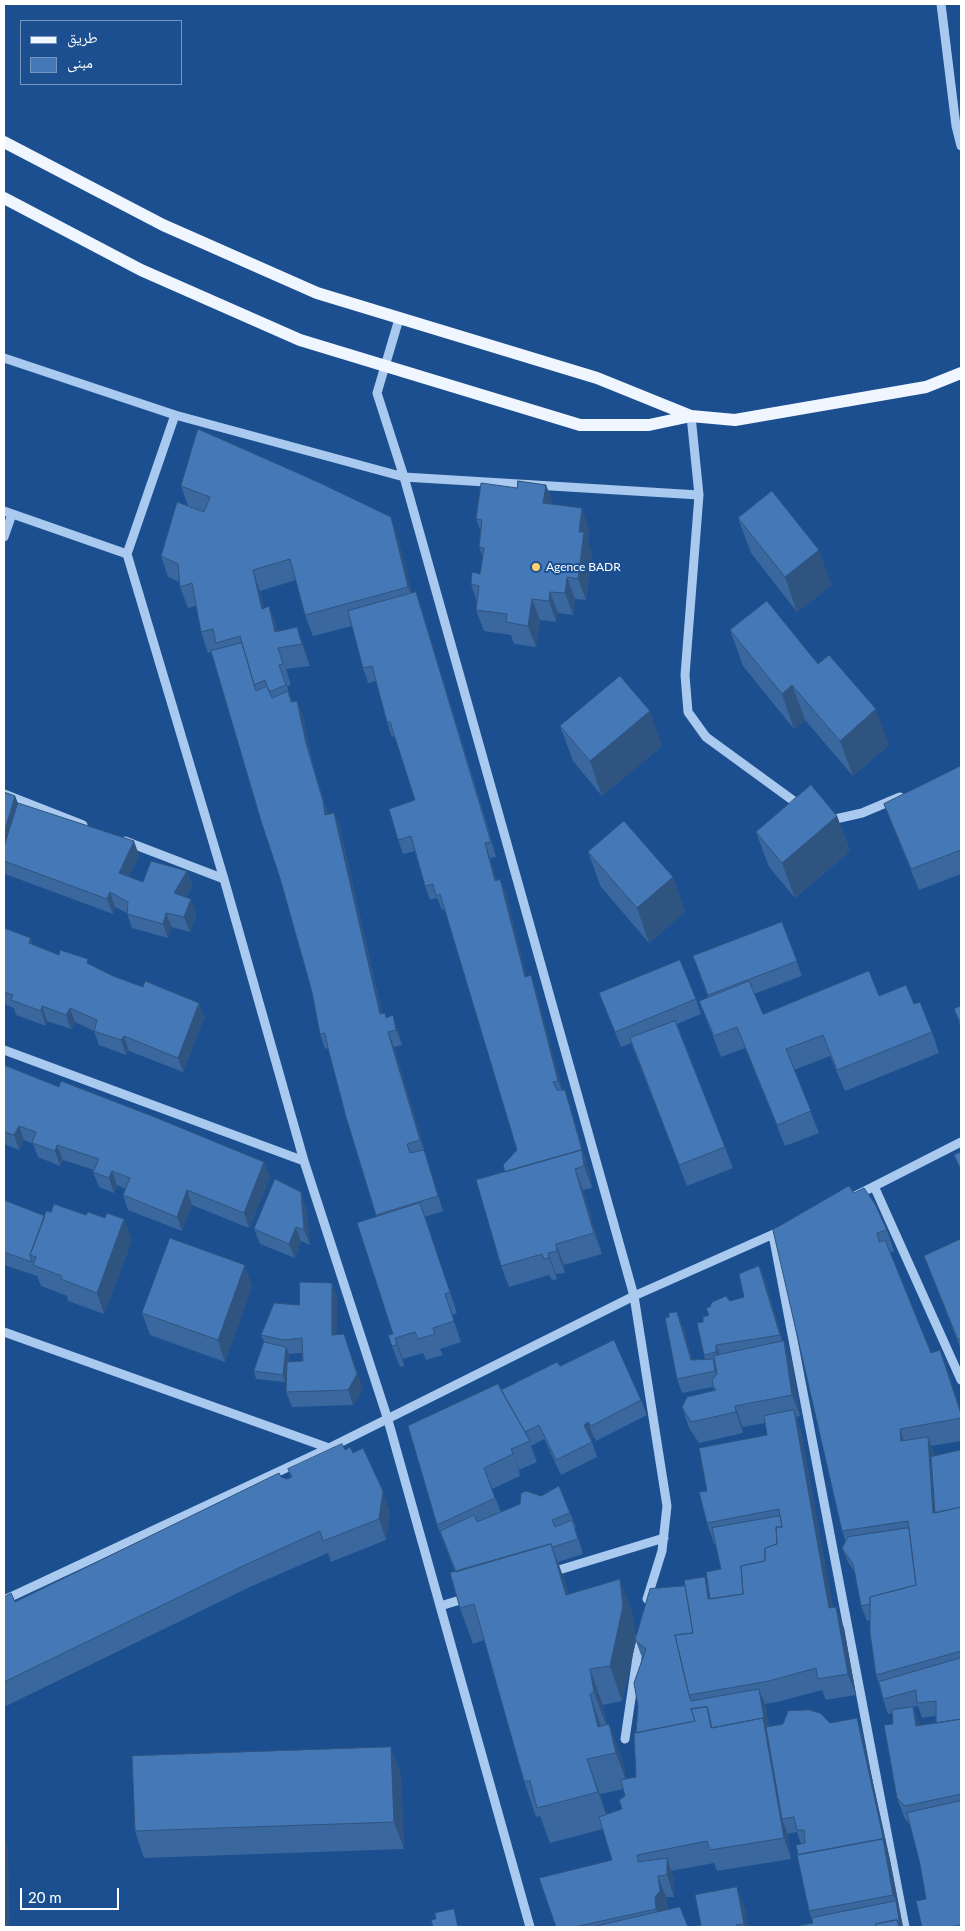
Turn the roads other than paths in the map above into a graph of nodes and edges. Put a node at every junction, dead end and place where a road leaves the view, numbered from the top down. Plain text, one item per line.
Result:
1 (941, 4) edge
2 (4, 142) edge
3 (961, 146) edge
4 (4, 198) edge
5 (399, 319) junction
6 (4, 358) edge
7 (385, 366) junction
8 (961, 373) edge
9 (175, 415) junction
10 (691, 416) junction
11 (404, 477) junction
12 (699, 495) junction
13 (8, 513) edge
14 (4, 537) edge
15 (127, 554) junction
16 (4, 794) edge
17 (907, 794) edge
18 (95, 830) edge
19 (114, 837) edge
20 (224, 879) junction
21 (4, 1050) edge
22 (961, 1142) edge
23 (304, 1161) junction
24 (874, 1186) junction
25 (849, 1199) edge
26 (798, 1223) edge
27 (773, 1235) junction
28 (634, 1296) junction
29 (4, 1332) edge
30 (961, 1380) edge
31 (388, 1420) junction
32 (329, 1448) junction
33 (664, 1538) junction
34 (542, 1575) edge
35 (477, 1595) edge
36 (4, 1600) edge
37 (440, 1606) junction
38 (644, 1612) edge
39 (641, 1631) edge
40 (625, 1739) dead end
41 (530, 1927) edge
42 (904, 1927) edge

1 - 3 street
2 - 5 main road
4 - 7 main road
5 - 7 street
5 - 10 main road
6 - 9 street
7 - 10 main road
7 - 11 street
8 - 10 main road
9 - 11 street
9 - 15 street
10 - 12 street
11 - 12 street
11 - 28 street
12 - 17 street
13 - 14 street
13 - 15 street
15 - 20 street
16 - 18 street
19 - 20 street
20 - 23 street
21 - 23 street
22 - 24 street
23 - 31 street
24 - 25 street
24 - 30 street
26 - 27 street
27 - 28 street
27 - 42 street
28 - 31 street
28 - 33 street
29 - 32 street
31 - 32 street
31 - 37 street
32 - 36 street
33 - 34 street
33 - 38 street
35 - 37 street
37 - 41 street
39 - 40 street

